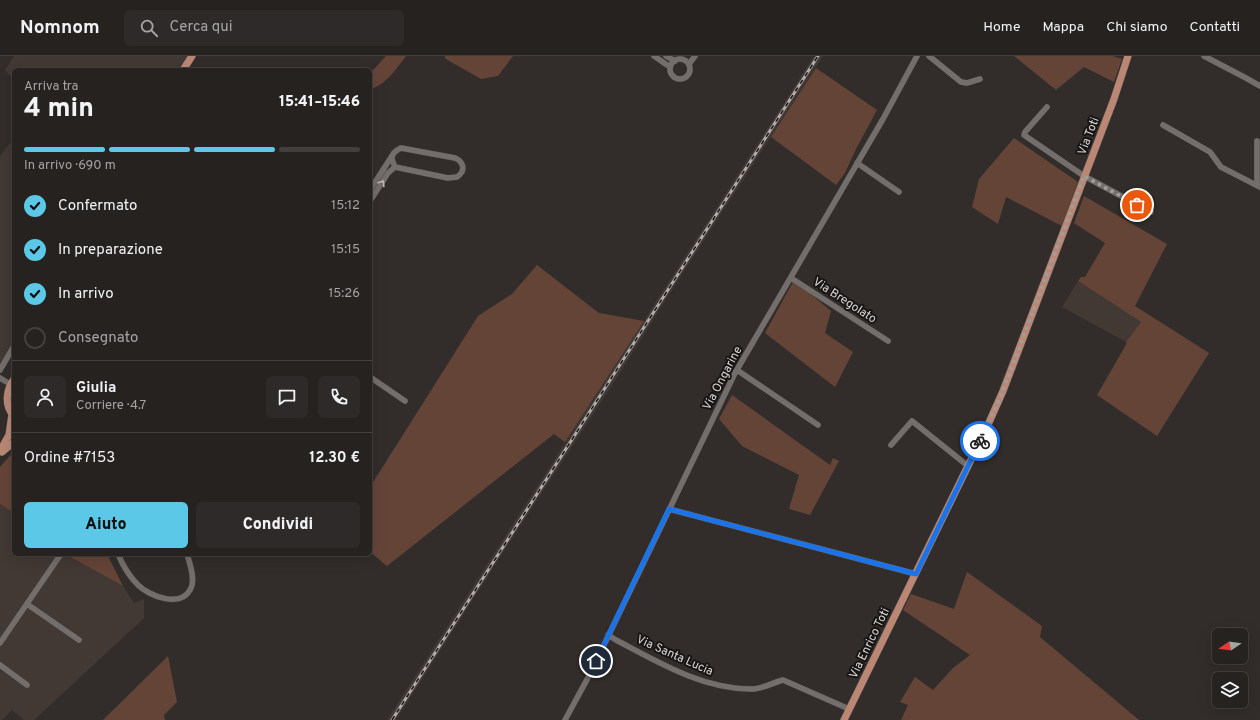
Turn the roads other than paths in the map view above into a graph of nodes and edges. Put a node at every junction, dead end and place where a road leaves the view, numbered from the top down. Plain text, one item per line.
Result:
1 (192, 56) edge
2 (654, 56) edge
3 (666, 56) edge
4 (695, 56) edge
5 (917, 56) edge
6 (929, 56) edge
7 (1128, 56) edge
8 (1204, 56) edge
9 (685, 58) edge
10 (675, 61) junction
11 (689, 64) junction
12 (670, 67) junction
13 (184, 68) edge
14 (980, 79) dead end
15 (1260, 86) edge
16 (1047, 107) dead end
17 (1163, 125) dead end
18 (1257, 141) dead end
19 (392, 156) junction
20 (857, 163) junction
21 (395, 167) junction
22 (1084, 176) junction
23 (1258, 186) edge
24 (372, 187) edge
25 (898, 192) dead end
26 (372, 198) edge
27 (1151, 212) dead end
28 (790, 278) junction
29 (888, 341) dead end
30 (12, 349) edge
31 (0, 370) edge
32 (737, 370) junction
33 (0, 378) edge
34 (372, 378) edge
35 (12, 382) edge
36 (405, 401) dead end
37 (12, 413) edge
38 (12, 420) edge
39 (818, 425) dead end
40 (12, 443) edge
41 (891, 445) dead end
42 (0, 452) edge
43 (968, 466) junction
44 (669, 509) junction
45 (60, 556) edge
46 (119, 556) edge
47 (188, 556) edge
48 (915, 575) junction
49 (27, 604) junction
50 (608, 635) junction
51 (79, 640) dead end
52 (0, 643) edge
53 (0, 665) edge
54 (27, 685) dead end
55 (849, 709) junction
56 (566, 720) edge
57 (844, 720) edge

1 - 13 main road
2 - 12 street
3 - 10 street
4 - 11 street
5 - 20 street, Via Ongarine
6 - 14 street
7 - 22 main road, Via Toti
8 - 15 street
9 - 10 street
9 - 11 street
10 - 12 street
11 - 12 street
16 - 22 street
17 - 23 street
18 - 23 street
19 - 21 street
19 - 21 street
19 - 24 street
20 - 25 street
20 - 28 street, Via Ongarine
26 -> 21 street
22 - 27 street
22 - 43 main road, Via Toti
28 - 29 street, Via Bregolato
28 - 32 street, Via Ongarine
30 - 31 street
32 - 39 street
32 - 44 street, Via Ongarine
33 - 35 street
34 - 36 street
35 - 37 main road
38 - 42 main road
40 - 42 main road
41 - 43 street
43 - 48 main road, Via Toti
44 - 48 street
44 - 50 street, Via Ongarine
45 - 49 street
46 - 47 street
48 - 55 main road, Via Enrico Toti
49 - 51 street
49 - 52 street
50 - 55 street, Via Santa Lucia
50 - 56 street, Via Ongarine
53 - 54 street
55 - 57 main road, Via Enrico Toti

